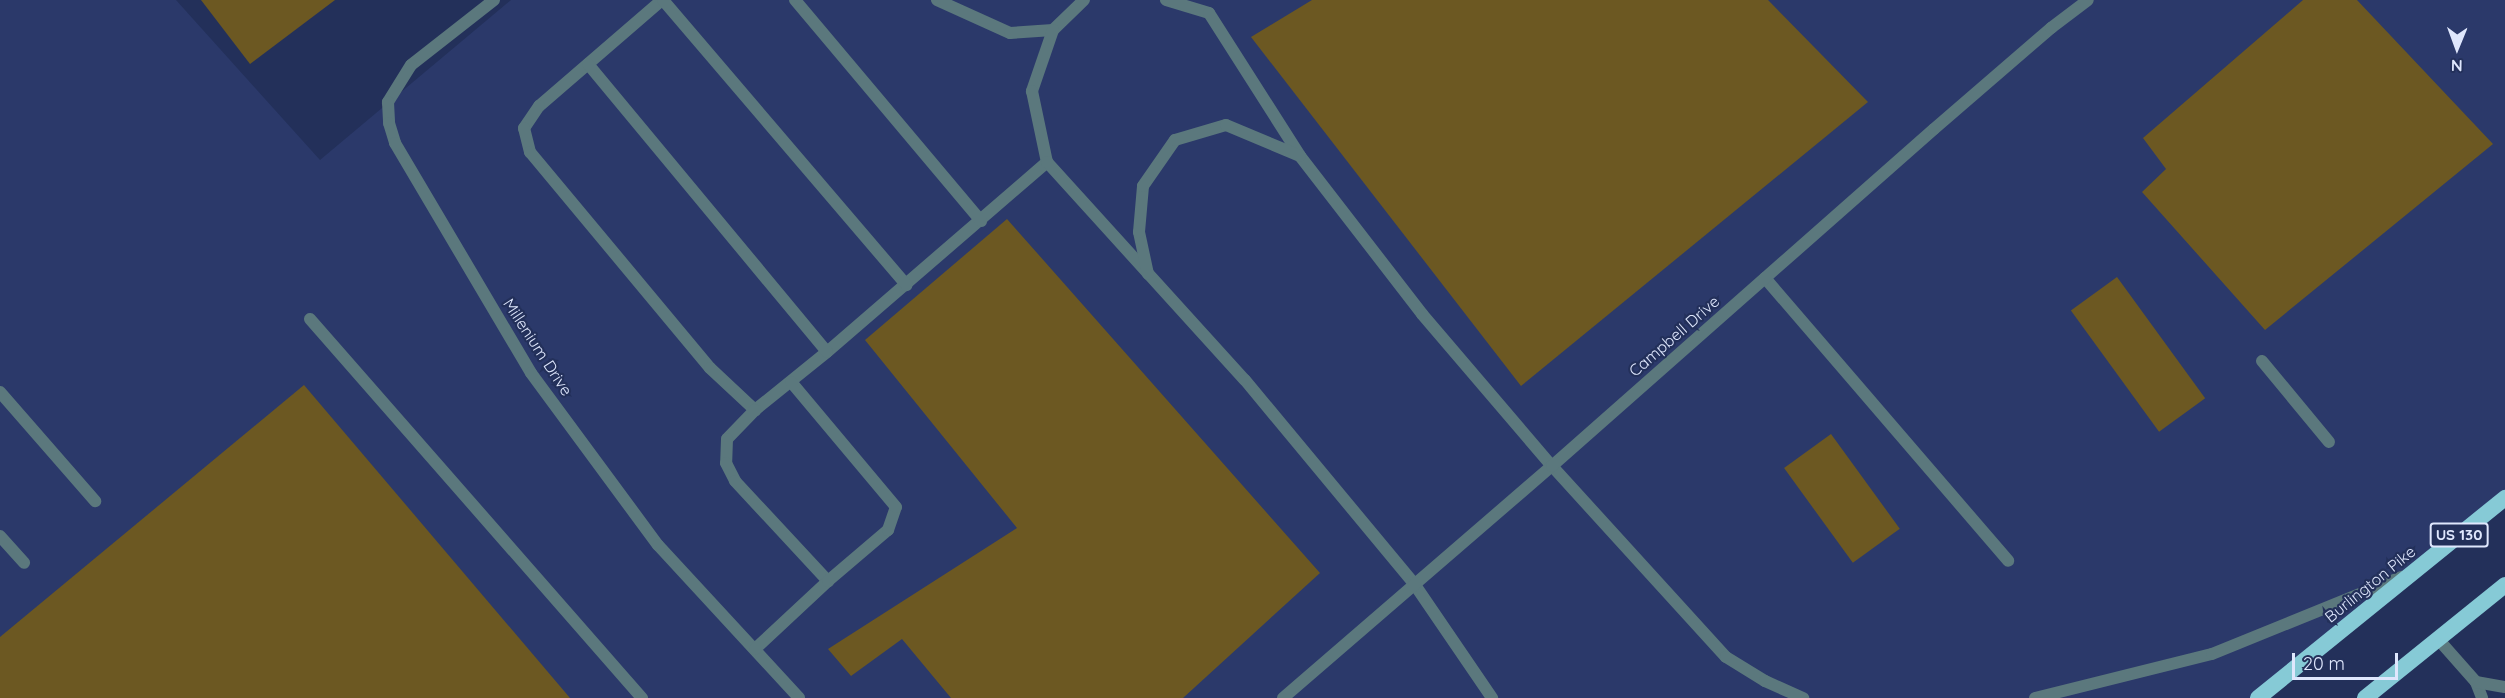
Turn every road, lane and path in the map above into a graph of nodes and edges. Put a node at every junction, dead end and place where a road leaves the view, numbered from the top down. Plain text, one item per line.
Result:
1 (494, 0) edge
2 (662, 0) edge
3 (795, 0) edge
4 (937, 0) edge
5 (1084, 0) edge
6 (1166, 0) edge
7 (2088, 0) edge
8 (1053, 30) junction
9 (588, 64) junction
10 (1300, 156) junction
11 (1047, 162) junction
12 (981, 221) junction
13 (1148, 274) junction
14 (1766, 278) junction
15 (906, 285) junction
16 (310, 319) dead end
17 (827, 352) junction
18 (2262, 361) dead end
19 (791, 382) junction
20 (0, 392) edge
21 (755, 410) junction
22 (2329, 442) dead end
23 (1552, 466) junction
24 (2505, 498) edge
25 (95, 501) dead end
26 (0, 536) edge
27 (2008, 561) dead end
28 (24, 563) dead end
29 (2414, 572) junction
30 (828, 580) junction
31 (1414, 585) junction
32 (2505, 585) edge
33 (2438, 639) junction
34 (755, 649) junction
35 (2476, 682) junction
36 (2505, 687) edge
37 (2372, 695) edge
38 (642, 698) edge
39 (799, 698) edge
40 (1283, 698) edge
41 (1492, 698) edge
42 (1803, 698) edge
43 (2035, 698) edge
44 (2258, 698) edge
45 (2481, 698) edge

1 - 34 street, Millenium Drive
2 - 9 street
2 - 15 street
3 - 12 street
4 - 8 street
5 - 8 street
6 - 10 street
7 - 14 street, Campbell Drive
8 - 11 street
9 - 17 street
9 - 21 street
10 - 13 street
10 - 23 street
11 - 12 street
11 - 13 street
12 - 15 street
13 - 31 street
14 - 23 street, Campbell Drive
14 - 27 street
15 - 17 street
16 - 38 street
17 - 19 street
18 - 22 street
19 - 21 street
19 - 30 street
20 - 25 street
21 - 30 street
23 - 31 street, Campbell Drive
23 - 42 street
24 - 29 highway, Burlington Pike / US 130
26 - 28 street
29 - 43 street
29 - 44 highway, Burlington Pike / US 130
30 - 34 street
31 - 40 street, Campbell Drive
31 - 41 street
32 - 33 highway
33 - 35 street
33 - 37 highway
34 - 39 street, Millenium Drive
35 - 36 street
35 - 45 street

